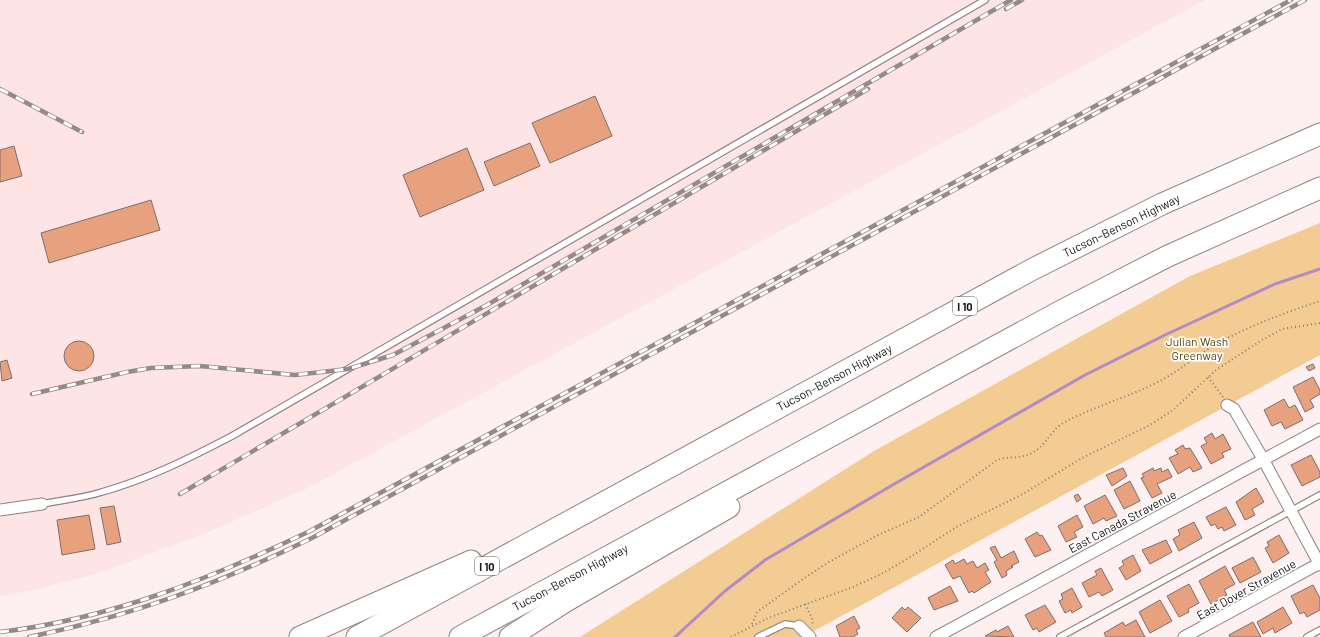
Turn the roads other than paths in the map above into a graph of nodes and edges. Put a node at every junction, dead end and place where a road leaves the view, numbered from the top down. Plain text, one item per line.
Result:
1 (986, 0) edge
2 (1320, 134) edge
3 (1320, 188) edge
4 (1086, 298) junction
5 (1227, 405) road end
6 (1320, 429) edge
7 (1264, 459) junction
8 (1320, 495) edge
9 (617, 496) junction
10 (42, 504) joint
11 (0, 510) edge
12 (1291, 511) junction
13 (1320, 564) edge
14 (799, 626) joint
15 (1320, 630) edge
16 (812, 634) edge
17 (300, 637) edge
18 (357, 637) edge
19 (460, 637) edge
20 (510, 637) edge
21 (758, 637) edge
22 (936, 637) edge
23 (1060, 637) edge
24 (1184, 637) edge
25 (1307, 637) edge

1 - 10 lane
2 - 9 highway, Tucson–Benson Highway / I 10
3 - 4 highway, Tucson–Benson Highway
4 - 19 highway, Tucson–Benson Highway
4 - 20 highway
5 - 7 street
6 - 7 street, East Canada Stravenue
7 - 12 street
7 - 22 street, East Canada Stravenue
8 - 12 lane
9 - 17 highway
9 - 18 highway, Tucson–Benson Highway / I 10
10 - 11 street
12 - 13 street
12 - 23 lane
13 - 24 street, East Dover Stravenue
14 - 16 street
14 - 21 lane
15 - 25 lane

